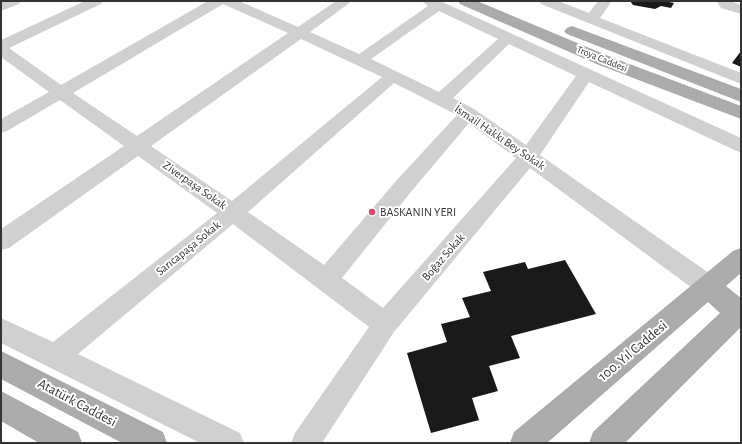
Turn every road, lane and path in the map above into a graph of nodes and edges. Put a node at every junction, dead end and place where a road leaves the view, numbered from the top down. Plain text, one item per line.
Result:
1 (14, 1) edge
2 (96, 1) edge
3 (218, 1) edge
4 (228, 1) edge
5 (345, 1) edge
6 (465, 1) edge
7 (498, 1) edge
8 (546, 1) edge
9 (605, 1) edge
10 (721, 2) edge
11 (433, 3) edge
12 (1, 7) edge
13 (741, 10) edge
14 (592, 19) junction
15 (299, 33) junction
16 (507, 38) junction
17 (1, 46) edge
18 (1, 50) edge
19 (360, 60) junction
20 (584, 75) junction
21 (393, 76) junction
22 (741, 78) edge
23 (60, 92) junction
24 (741, 96) edge
25 (442, 99) junction
26 (741, 113) edge
27 (468, 114) junction
28 (1, 127) edge
29 (138, 146) junction
30 (741, 146) edge
31 (529, 156) junction
32 (233, 212) junction
33 (1, 241) edge
34 (741, 258) edge
35 (327, 279) junction
36 (708, 286) junction
37 (740, 312) edge
38 (385, 324) junction
39 (1, 330) edge
40 (55, 357) junction
41 (1, 364) edge
42 (1, 405) edge
43 (67, 443) edge
44 (152, 443) edge
45 (230, 443) edge
46 (305, 443) edge
47 (525, 443) edge
48 (604, 443) edge

1 - 12 street
2 - 17 street
3 - 23 street
4 - 15 street, İsmail Hakkı Bey Sokak
5 - 15 street
6 - 26 main road, Troya Caddesi
7 - 24 main road, Troya Caddesi
8 - 14 street
9 - 14 street
10 - 13 street
11 - 16 street
11 - 19 street
14 - 22 street
15 - 19 street, İsmail Hakkı Bey Sokak
15 - 29 street
16 - 20 street
16 - 25 street
18 - 23 street, Ziverpaşa Sokak
19 - 21 street, İsmail Hakkı Bey Sokak
20 - 30 street
20 - 31 street, Boğaz Sokak
21 - 25 street, İsmail Hakkı Bey Sokak
21 - 32 street, Sarıcapaşa Sokak
23 - 28 street
23 - 29 street, Ziverpaşa Sokak
25 - 27 street, İsmail Hakkı Bey Sokak
27 - 31 street, İsmail Hakkı Bey Sokak
27 - 35 street
29 - 32 street, Ziverpaşa Sokak
29 - 33 street
31 - 36 street, İsmail Hakkı Bey Sokak
31 - 38 street, Boğaz Sokak
32 - 35 street, Ziverpaşa Sokak
32 - 40 street, Sarıcapaşa Sokak
34 - 36 main road, 100. Yıl Caddesi
35 - 38 street, Ziverpaşa Sokak
36 - 37 main road
36 - 47 main road, 100. Yıl Caddesi
37 - 48 main road
38 - 46 street, Boğaz Sokak
39 - 40 street
40 - 45 street
41 - 44 main road, Atatürk Caddesi
42 - 43 main road

